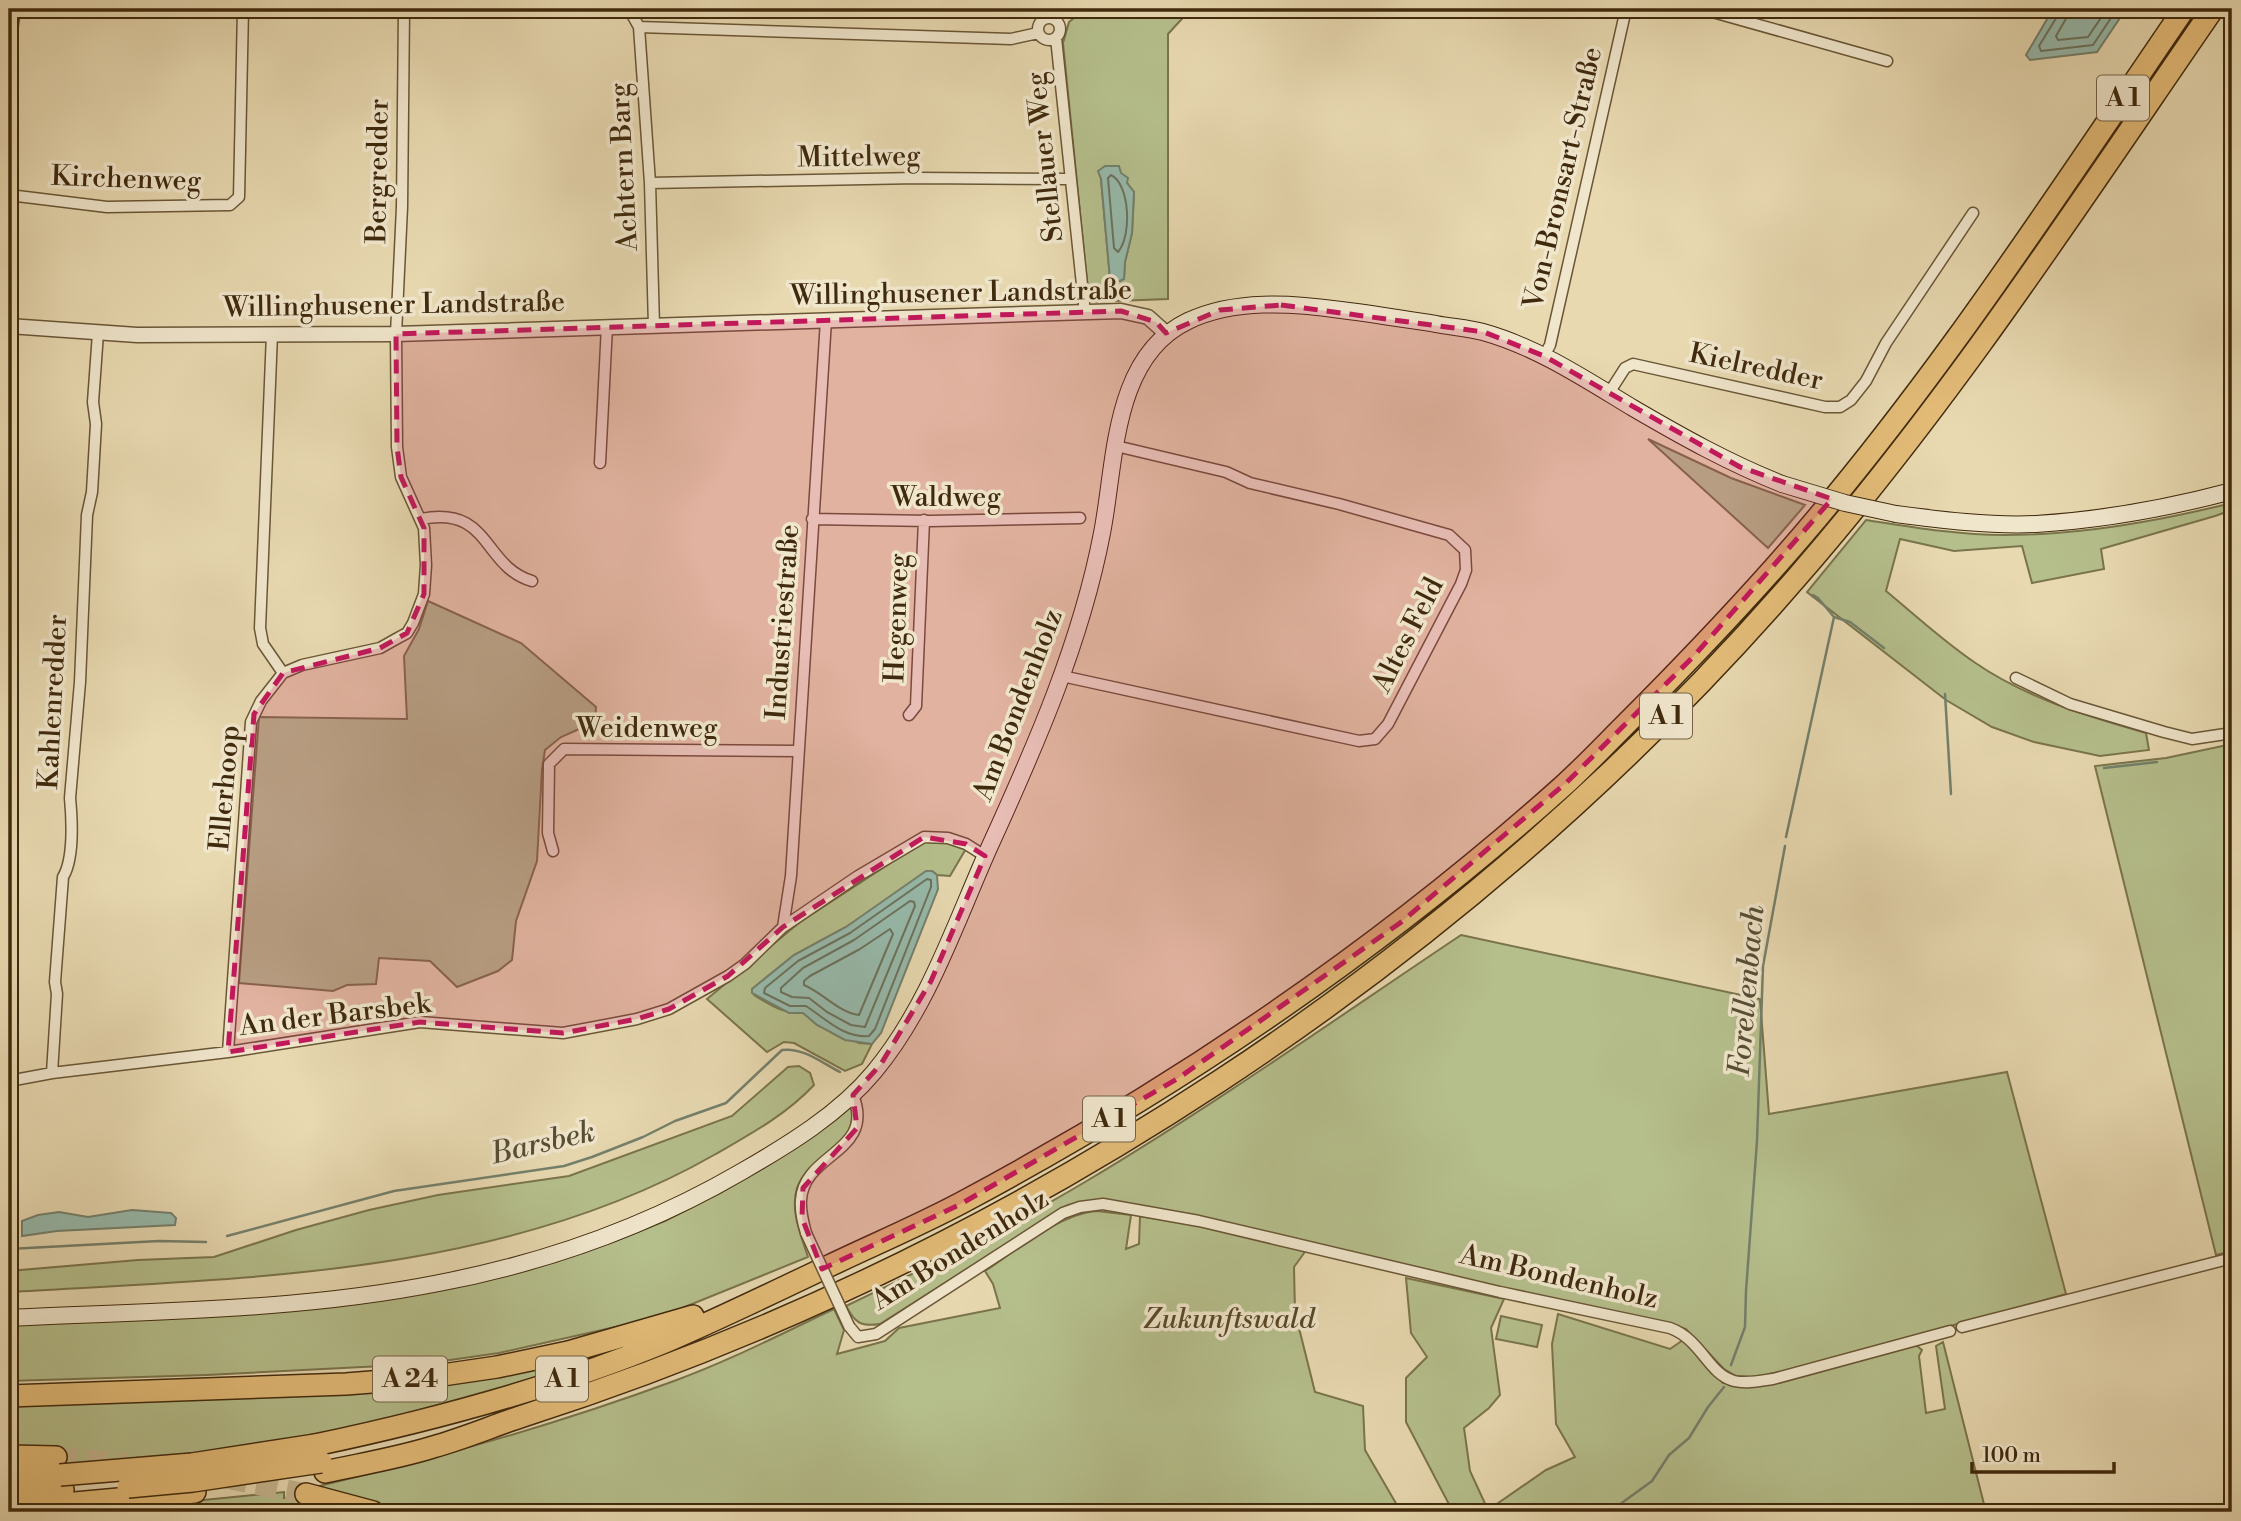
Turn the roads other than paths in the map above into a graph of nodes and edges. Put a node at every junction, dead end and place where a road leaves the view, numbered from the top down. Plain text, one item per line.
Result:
1 (15, 9) edge
2 (243, 9) edge
3 (404, 9) edge
4 (629, 9) edge
5 (1035, 9) edge
6 (1626, 9) edge
7 (1702, 9) edge
8 (2184, 9) edge
9 (2213, 9) edge
10 (1043, 19) junction
11 (639, 27) junction
12 (1038, 33) junction
13 (1056, 38) junction
14 (9, 52) edge
15 (1887, 61) dead end
16 (1069, 179) junction
17 (650, 183) junction
18 (9, 195) edge
19 (1973, 212) dead end
20 (1084, 313) junction
21 (826, 320) junction
22 (9, 326) edge
23 (607, 326) junction
24 (654, 326) junction
25 (98, 333) junction
26 (272, 334) junction
27 (396, 334) junction
28 (1167, 334) junction
29 (1544, 356) junction
30 (1609, 393) junction
31 (1116, 446) junction
32 (600, 463) dead end
33 (2232, 491) edge
34 (1080, 518) dead end
35 (812, 519) junction
36 (421, 520) junction
37 (924, 520) junction
38 (532, 581) dead end
39 (283, 673) junction
40 (1062, 676) junction
41 (2016, 678) dead end
42 (909, 715) dead end
43 (2232, 733) edge
44 (798, 751) junction
45 (553, 851) dead end
46 (985, 856) junction
47 (783, 927) junction
48 (228, 1052) junction
49 (52, 1073) junction
50 (9, 1081) edge
51 (853, 1095) junction
52 (2232, 1258) edge
53 (798, 1281) junction
54 (9, 1318) edge
55 (1962, 1327) dead end
56 (1950, 1331) dead end
57 (9, 1396) edge
58 (9, 1455) edge
59 (321, 1460) junction
60 (58, 1466) junction
61 (9, 1477) edge
62 (9, 1493) edge
63 (306, 1494) tunnel mouth
64 (9, 1509) edge
65 (373, 1512) edge

1 - 14 street
2 - 18 street, Kirchenweg
3 - 27 street, Bergredder
4 - 11 street, Achtern Barg
5 - 10 street
6 - 29 street, Von-Bronsart-Straße
7 - 15 street
8 - 53 highway, A 1
9 - 59 highway, A 1
10 - 12 street, Stellauer Weg
10 - 13 street, Stellauer Weg
11 - 12 street
11 - 17 street, Achtern Barg
12 - 13 street, Stellauer Weg
13 - 16 street, Stellauer Weg
16 - 17 street, Mittelweg
16 - 20 street, Stellauer Weg
17 - 24 street, Achtern Barg
19 - 30 street, Kielredder
20 - 21 street, Willinghusener Landstraße
20 - 28 street, Willinghusener Landstraße
21 - 24 street, Willinghusener Landstraße
21 - 35 street, Industriestraße
22 - 25 street, Willinghusener Landstraße
23 - 24 street, Willinghusener Landstraße
23 - 27 street, Willinghusener Landstraße
23 - 32 street
25 - 26 street, Willinghusener Landstraße
25 - 49 street, Kahlenredder
26 - 27 street, Willinghusener Landstraße
26 - 39 street
27 - 36 street, Bergredder
28 - 29 main road
28 - 31 main road, Am Bondenholz
29 - 30 main road
30 - 33 main road, bridge
31 - 40 main road, Am Bondenholz
31 - 40 street, Altes Feld
34 - 37 street, Waldweg
35 - 37 street, Waldweg
35 - 44 street, Industriestraße
36 - 38 street
36 - 39 street, Bergredder
37 - 42 street, Hegenweg
39 - 48 street, Ellerhoop
40 - 46 main road, Am Bondenholz
41 - 43 street
44 - 45 street, Weidenweg
44 - 47 street, Industriestraße
46 - 47 street, An der Barsbek
46 - 51 main road, Am Bondenholz
47 - 48 street, An der Barsbek
48 - 49 street, An der Barsbek
49 - 50 street, An der Barsbek
51 - 54 main road
51 - 56 street, Am Bondenholz, bridge
52 - 55 street
53 - 57 highway, A 24
53 - 59 highway, A 1
58 - 60 highway
59 - 60 highway, A 1, bridge
59 - 62 highway, A 1, bridge
59 - 64 highway, A 1
60 - 61 highway, A 1
63 - 65 highway

